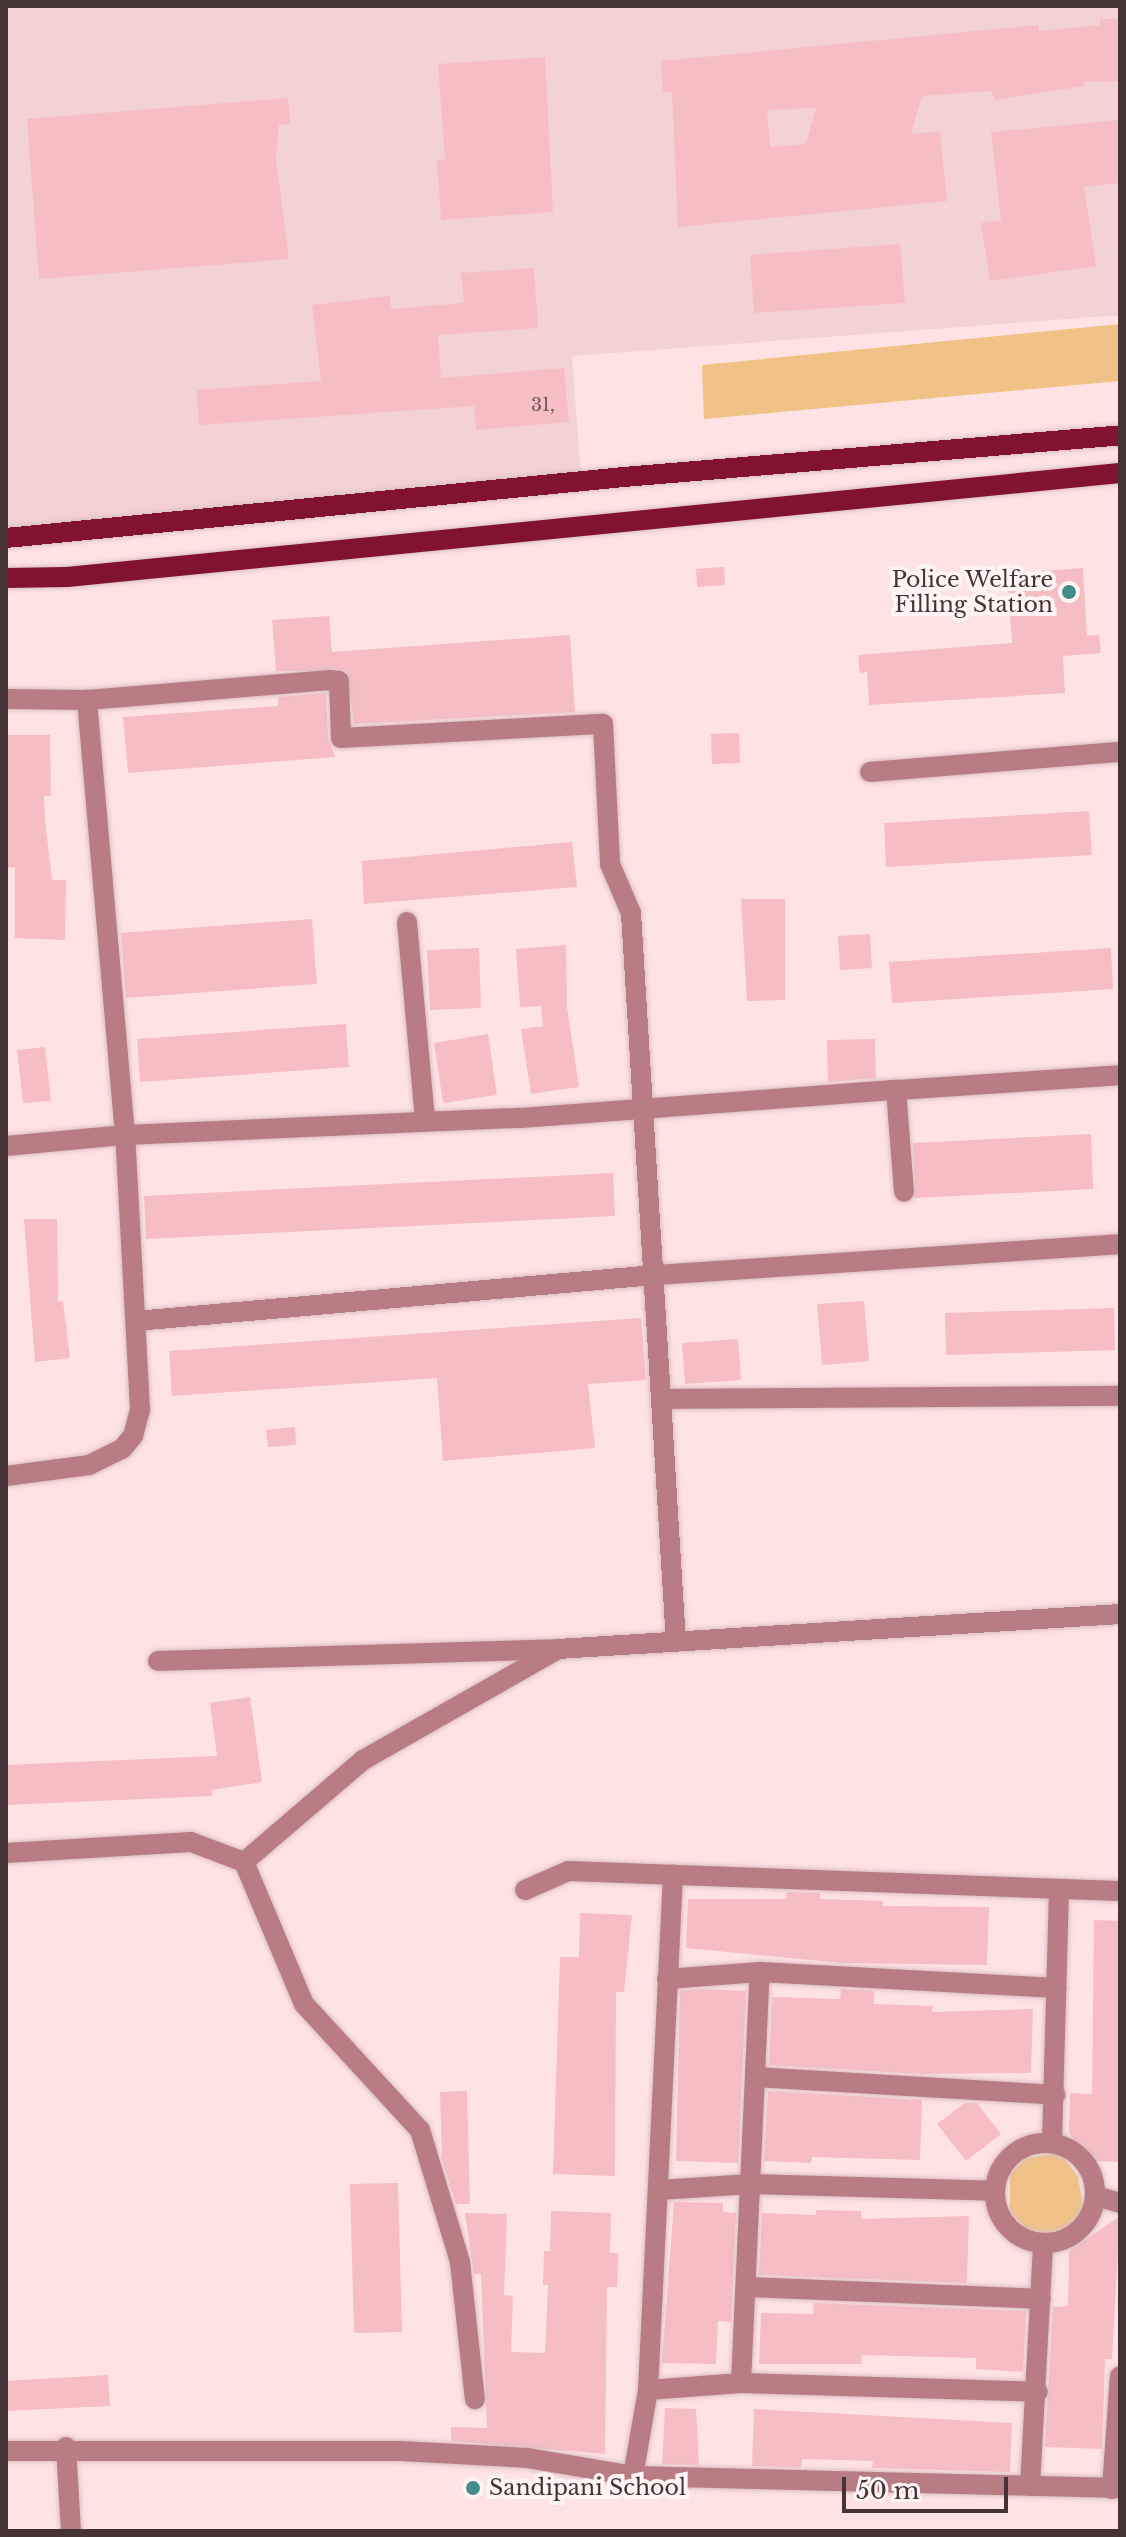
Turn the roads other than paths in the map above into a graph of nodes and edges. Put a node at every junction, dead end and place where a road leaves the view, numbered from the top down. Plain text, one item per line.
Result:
1 (1120, 435) edge
2 (1120, 473) edge
3 (6, 538) edge
4 (6, 578) edge
5 (6, 699) edge
6 (87, 700) junction
7 (1120, 752) edge
8 (870, 772) dead end
9 (407, 922) dead end
10 (1120, 1075) edge
11 (896, 1090) junction
12 (646, 1107) junction
13 (425, 1120) junction
14 (125, 1135) junction
15 (6, 1146) edge
16 (904, 1192) dead end
17 (1120, 1244) edge
18 (655, 1275) junction
19 (136, 1321) junction
20 (1120, 1396) edge
21 (662, 1399) junction
22 (6, 1476) edge
23 (1120, 1614) edge
24 (676, 1642) junction
25 (558, 1649) junction
26 (158, 1661) dead end
27 (6, 1853) edge
28 (244, 1862) junction
29 (673, 1875) junction
30 (1059, 1889) junction
31 (525, 1890) dead end
32 (1120, 1891) edge
33 (760, 1972) junction
34 (667, 1979) junction
35 (1057, 1988) junction
36 (756, 2077) junction
37 (1055, 2095) junction
38 (1052, 2141) junction
39 (751, 2184) junction
40 (659, 2190) junction
41 (995, 2191) junction
42 (1096, 2196) junction
43 (1120, 2203) edge
44 (1043, 2244) junction
45 (746, 2287) junction
46 (1041, 2299) junction
47 (1120, 2376) edge
48 (741, 2383) junction
49 (648, 2390) junction
50 (1038, 2392) junction
51 (475, 2399) dead end
52 (66, 2447) junction
53 (6, 2451) edge
54 (633, 2476) junction
55 (1030, 2486) junction
56 (1116, 2488) edge
57 (71, 2531) edge

1 - 3 main road
2 - 4 main road
5 - 6 street
6 - 12 street
6 - 14 street
7 - 8 street
9 - 13 street
10 - 11 street
11 - 12 street
11 - 16 street
12 - 13 street
12 - 18 street
13 - 14 street
14 - 15 street
14 - 19 street
17 - 18 street
18 - 19 street
18 - 21 street
19 - 22 street
20 - 21 street
21 - 24 street
23 - 24 street
24 - 25 street
25 - 26 street
25 - 28 street
27 - 28 street
28 - 51 street
29 - 30 street
29 - 31 street
29 - 34 street
30 - 32 street
30 - 35 street
33 - 34 street
33 - 35 street
33 - 36 street
34 - 40 street
35 - 37 street
36 - 37 street
36 - 39 street
37 - 38 street
38 - 41 street
38 - 42 street
39 - 40 street
39 - 41 street
39 - 45 street
40 - 49 street
41 - 44 street
42 - 43 street
42 - 44 street
44 - 46 street
45 - 46 street
45 - 48 street
46 - 50 street
47 - 56 street
48 - 49 street
48 - 50 street
49 - 54 street
50 - 55 street
52 - 53 street
52 - 54 street
52 - 57 street
54 - 55 street
55 - 56 street

